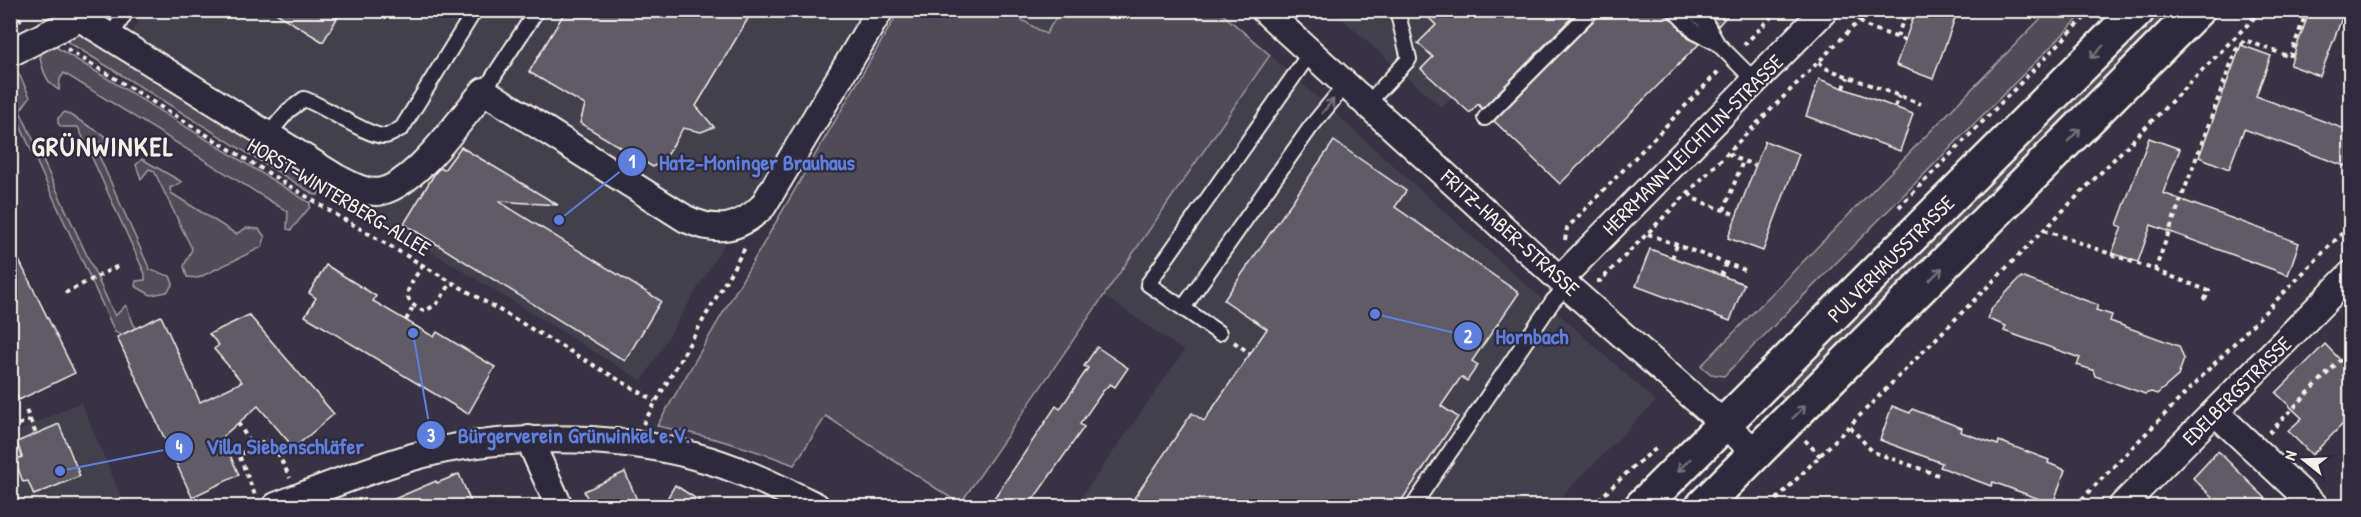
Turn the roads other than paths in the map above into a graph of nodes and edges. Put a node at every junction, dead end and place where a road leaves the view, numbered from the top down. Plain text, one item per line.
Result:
1 (127, 10) edge
2 (475, 10) edge
3 (537, 10) edge
4 (880, 10) edge
5 (1397, 10) edge
6 (1592, 10) edge
7 (1674, 10) edge
8 (1693, 10) edge
9 (1826, 10) edge
10 (2138, 10) edge
11 (2197, 10) edge
12 (1267, 12) edge
13 (111, 36) junction
14 (1717, 43) junction
15 (10, 53) edge
16 (1310, 53) junction
17 (1755, 81) junction
18 (1346, 84) junction
19 (484, 91) junction
20 (1367, 104) junction
21 (1485, 118) dead end
22 (268, 135) junction
23 (2350, 275) edge
24 (1563, 282) junction
25 (1183, 308) junction
26 (1219, 333) dead end
27 (2216, 413) junction
28 (1726, 424) junction
29 (529, 439) junction
30 (1758, 454) junction
31 (277, 502) edge
32 (559, 507) edge
33 (816, 507) edge
34 (1413, 507) edge
35 (1642, 507) edge
36 (1703, 507) edge
37 (2122, 507) edge
38 (2315, 507) edge

1 - 13 lane
2 - 22 lane
3 - 19 lane
4 - 19 street
5 - 20 lane
6 - 21 lane
7 - 14 lane
8 - 14 lane
9 - 17 street, HERRMANN-LEICHTLIN-STRASSE
10 -> 28 main road, PULVERHAUSSTRASSE
30 -> 11 main road, PULVERHAUSSTRASSE
12 - 16 street, FRITZ-HABER-STRASSE
13 - 15 street
13 - 22 street
14 - 17 lane
16 - 18 street, FRITZ-HABER-STRASSE
16 - 25 lane
17 - 24 street, HERRMANN-LEICHTLIN-STRASSE
18 - 20 street, FRITZ-HABER-STRASSE
25 -> 18 lane
19 - 22 street
20 - 24 street, FRITZ-HABER-STRASSE
23 - 27 street, EDELBERGSTRASSE
24 - 28 street, FRITZ-HABER-STRASSE
24 - 34 lane
25 - 26 lane
27 - 37 street, EDELBERGSTRASSE
27 - 38 street
28 - 30 street, FRITZ-HABER-STRASSE
28 -> 35 main road, PULVERHAUSSTRASSE
29 - 31 street
29 - 32 street
29 - 33 street
30 - 36 main road, PULVERHAUSSTRASSE

